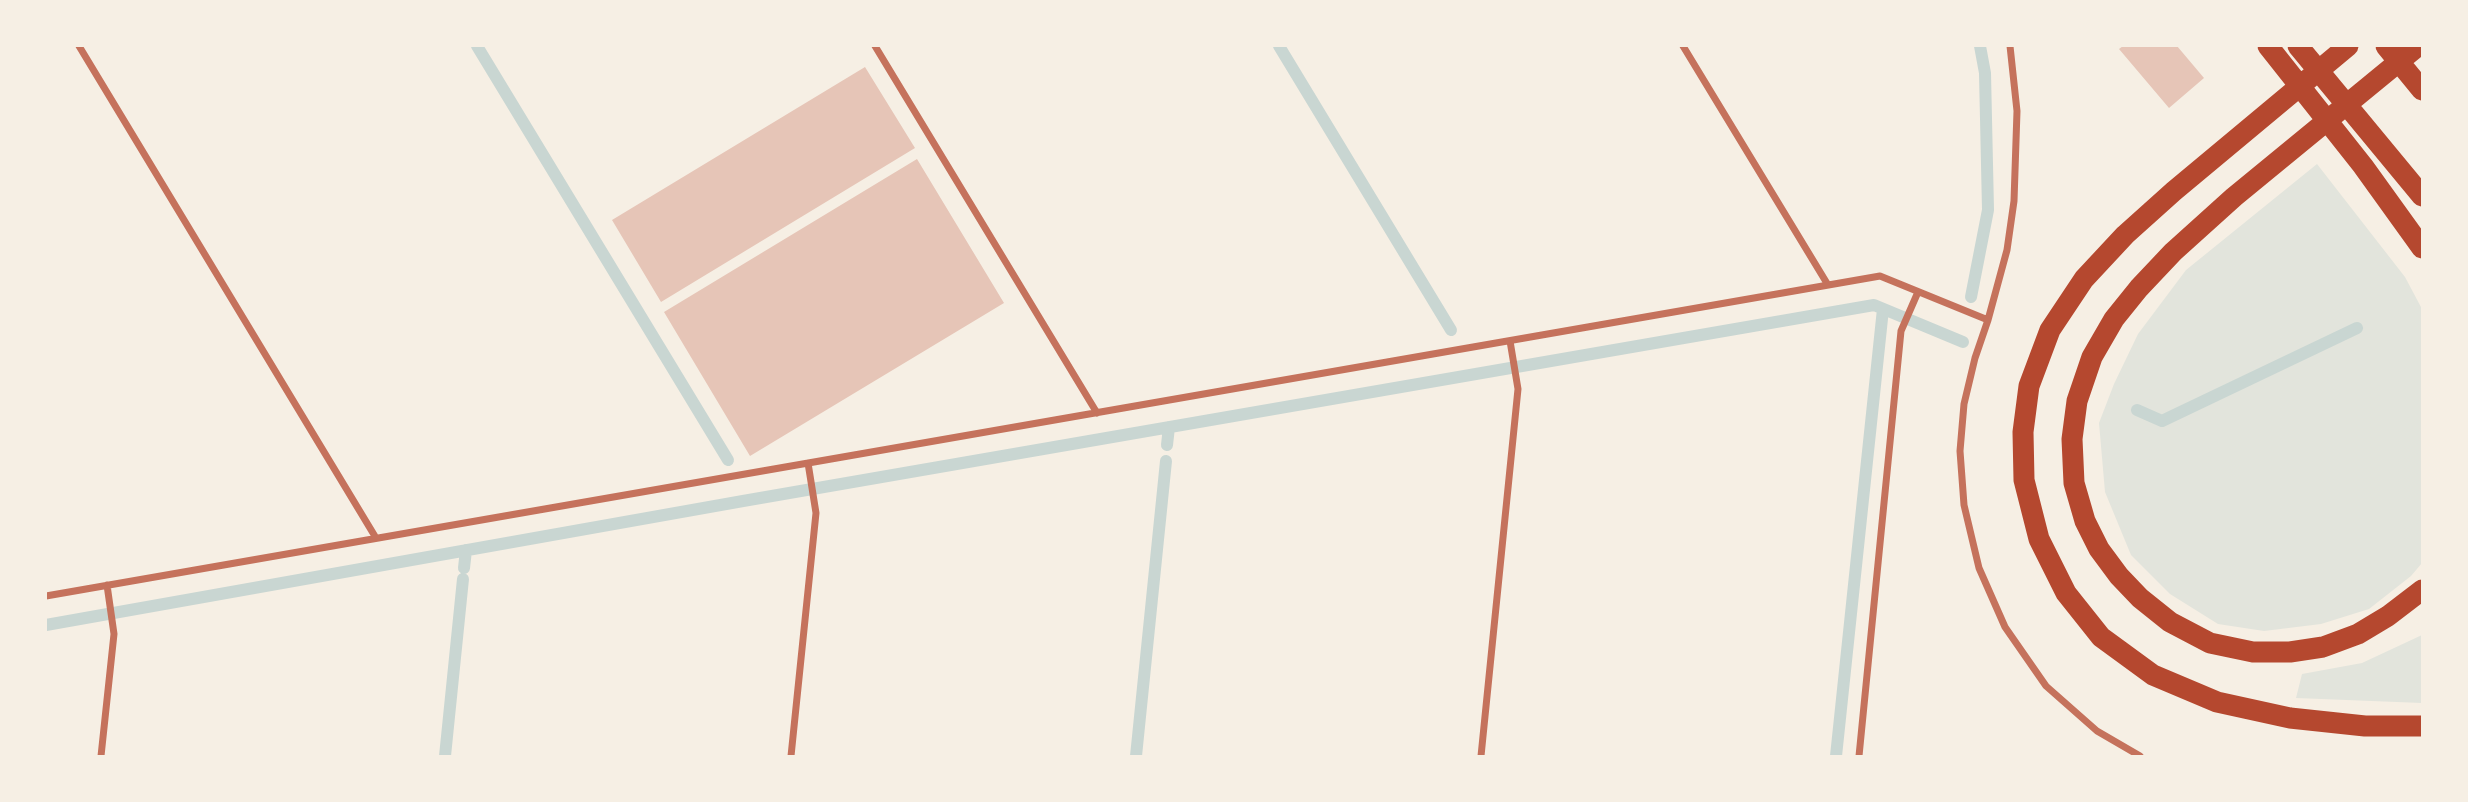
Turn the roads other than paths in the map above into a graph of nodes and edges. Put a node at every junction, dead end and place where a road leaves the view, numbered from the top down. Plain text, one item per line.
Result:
1 (79, 46) edge
2 (875, 46) edge
3 (1682, 46) edge
4 (2010, 46) edge
5 (2298, 46) edge
6 (2348, 46) edge
7 (2386, 46) edge
8 (2418, 46) edge
9 (2269, 47) edge
10 (2423, 90) edge
11 (2423, 196) edge
12 (2423, 248) edge
13 (1828, 285) junction
14 (1917, 295) junction
15 (1988, 320) junction
16 (1510, 341) junction
17 (1097, 413) junction
18 (808, 463) junction
19 (376, 538) junction
20 (108, 589) junction
21 (2423, 590) edge
22 (46, 596) edge
23 (2423, 726) edge
24 (101, 757) edge
25 (791, 757) edge
26 (1481, 757) edge
27 (1859, 757) edge
28 (2140, 757) edge

1 - 19 street
2 - 17 street
3 - 13 street
4 - 15 street
5 - 11 highway
6 - 23 highway
7 - 10 highway
8 - 21 highway
9 - 12 highway
13 - 14 street
13 - 16 street
14 - 15 street
14 - 27 street
15 - 28 street
16 - 17 street
16 - 26 street
17 - 18 street
18 - 19 street
18 - 25 street
19 - 20 street
20 - 22 street
20 - 24 street

